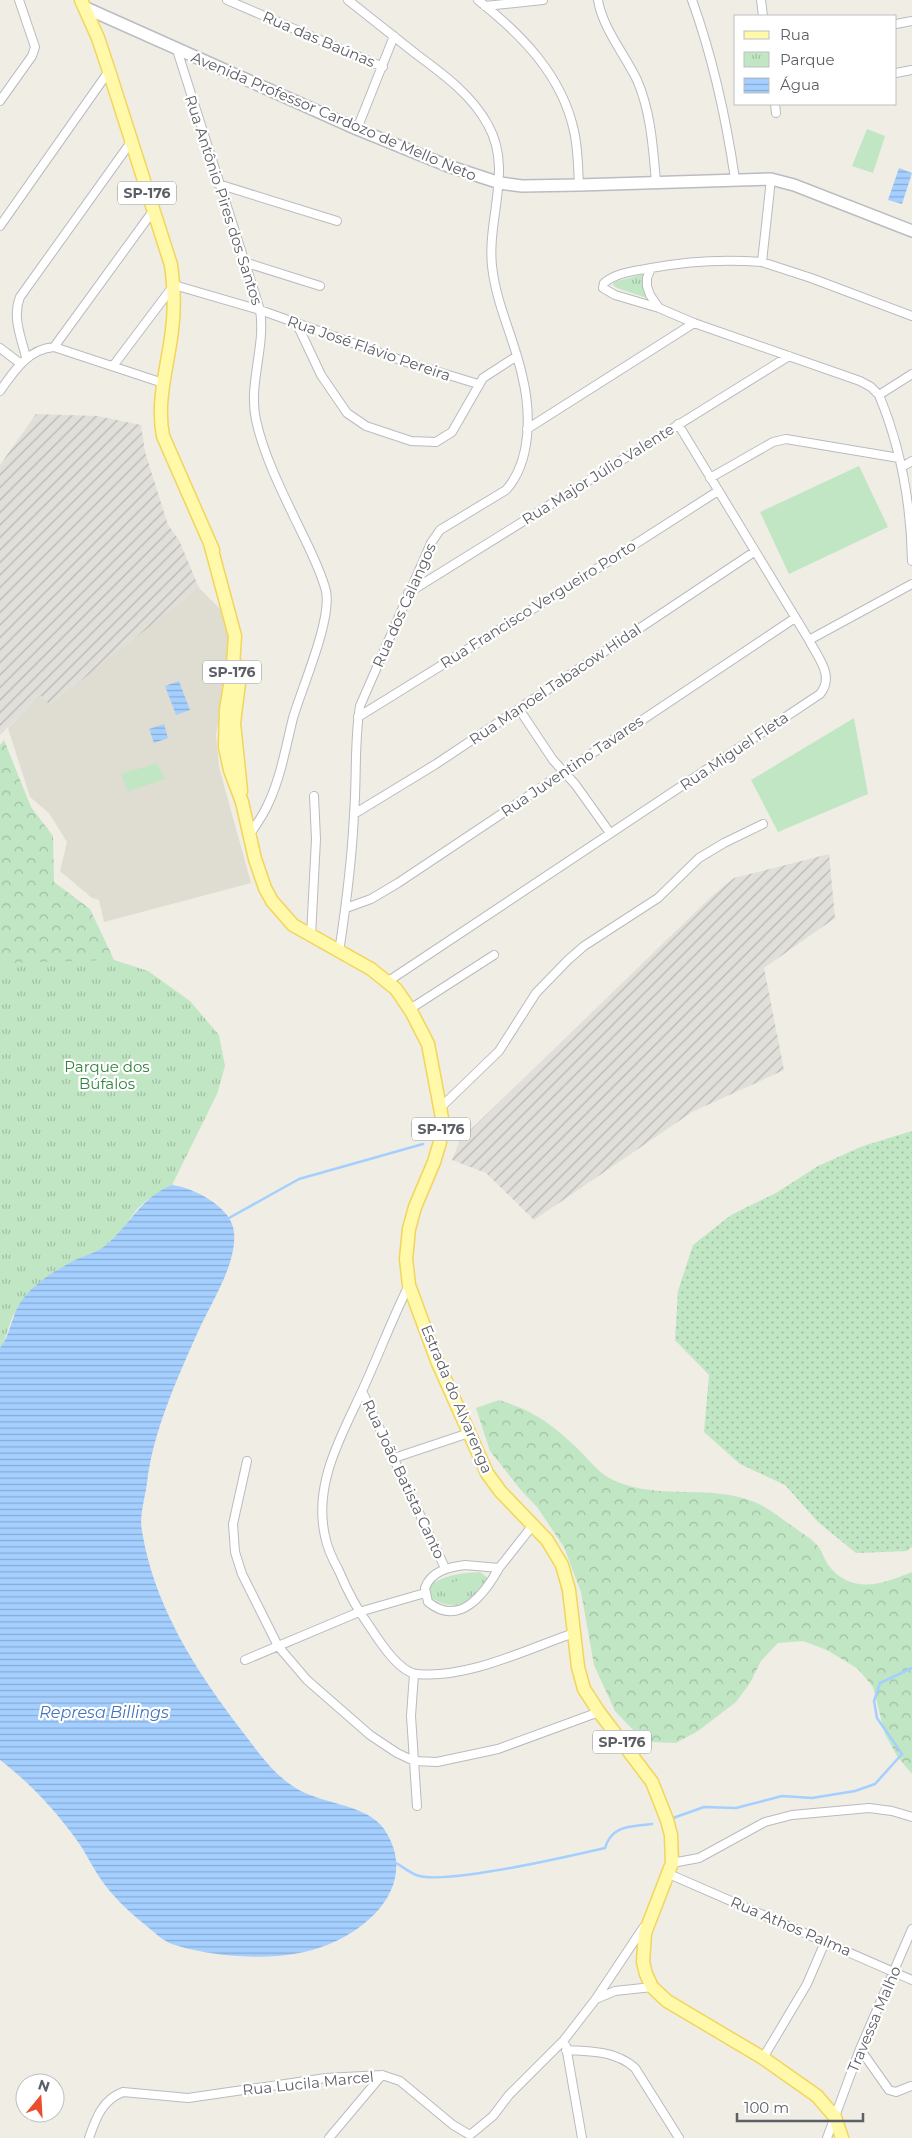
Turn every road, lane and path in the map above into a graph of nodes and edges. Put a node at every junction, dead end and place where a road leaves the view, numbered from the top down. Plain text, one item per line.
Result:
1 (19, 0) edge
2 (227, 0) edge
3 (348, 0) edge
4 (478, 0) edge
5 (543, 0) edge
6 (598, 0) edge
7 (692, 0) edge
8 (761, 0) edge
9 (83, 4) edge
10 (485, 6) junction
11 (763, 15) edge
12 (912, 21) edge
13 (897, 24) edge
14 (394, 36) junction
15 (177, 50) junction
16 (383, 66) junction
17 (912, 70) edge
18 (109, 71) junction
19 (897, 73) edge
20 (0, 101) edge
21 (775, 105) edge
22 (776, 113) dead end
23 (357, 128) junction
24 (131, 142) junction
25 (735, 179) junction
26 (771, 180) junction
27 (656, 182) junction
28 (500, 183) junction
29 (218, 184) junction
30 (579, 185) junction
31 (153, 211) junction
32 (337, 221) dead end
33 (0, 226) edge
34 (912, 231) edge
35 (244, 262) junction
36 (762, 262) junction
37 (652, 268) junction
38 (174, 285) junction
39 (320, 286) dead end
40 (659, 308) junction
41 (260, 310) junction
42 (912, 316) edge
43 (296, 322) junction
44 (694, 323) junction
45 (54, 346) junction
46 (0, 348) edge
47 (517, 356) junction
48 (789, 356) junction
49 (23, 361) junction
50 (113, 366) junction
51 (912, 374) edge
52 (163, 383) junction
53 (478, 384) junction
54 (0, 391) edge
55 (879, 395) junction
56 (678, 424) junction
57 (527, 429) junction
58 (899, 458) junction
59 (912, 462) edge
60 (902, 468) junction
61 (710, 478) junction
62 (718, 491) junction
63 (754, 552) junction
64 (912, 552) edge
65 (912, 561) edge
66 (912, 584) edge
67 (408, 593) junction
68 (795, 618) junction
69 (809, 640) junction
70 (519, 709) junction
71 (358, 717) junction
72 (564, 772) junction
73 (314, 796) dead end
74 (354, 814) junction
75 (764, 824) dead end
76 (610, 833) junction
77 (250, 834) junction
78 (346, 908) junction
79 (310, 936) junction
80 (339, 952) junction
81 (494, 955) dead end
82 (387, 982) junction
83 (410, 1008) junction
84 (440, 1108) junction
85 (409, 1285) junction
86 (362, 1390) junction
87 (469, 1432) junction
88 (394, 1458) junction
89 (247, 1461) dead end
90 (533, 1525) junction
91 (445, 1568) junction
92 (499, 1568) junction
93 (425, 1593) junction
94 (359, 1612) junction
95 (574, 1633) junction
96 (278, 1646) junction
97 (245, 1660) dead end
98 (414, 1674) junction
99 (599, 1712) junction
100 (414, 1761) junction
101 (417, 1806) dead end
102 (912, 1817) edge
103 (670, 1868) junction
104 (649, 1920) junction
105 (912, 1929) edge
106 (825, 1942) junction
107 (893, 1972) junction
108 (912, 1980) edge
109 (652, 1987) junction
110 (594, 2000) junction
111 (564, 2040) junction
112 (860, 2049) junction
113 (566, 2050) junction
114 (763, 2058) junction
115 (382, 2075) junction
116 (911, 2086) edge
117 (834, 2117) junction
118 (471, 2137) edge
119 (89, 2138) edge
120 (328, 2138) edge
121 (582, 2138) edge
122 (679, 2138) edge
123 (827, 2138) edge
124 (842, 2138) edge

1 - 20 street
2 - 16 street, Rua das Baúnas
3 - 14 street, Rua dos Calangos
4 - 10 street
5 - 10 street
6 - 27 street
7 - 25 street
8 - 11 street
9 - 15 main road, Avenida Professor Cardozo de Mello Neto
9 - 18 main road, Estrada do Alvarenga / SP-176
10 - 30 street
12 - 13 street
14 - 16 street
14 - 28 street, Rua dos Calangos
15 - 23 main road, Avenida Professor Cardozo de Mello Neto
15 - 29 street, Rua Antônio Pires dos Santos
16 - 23 street
17 - 19 street
18 - 24 main road, Estrada do Alvarenga / SP-176
18 - 33 street
21 - 22 street
23 - 28 main road, Avenida Professor Cardozo de Mello Neto
24 - 31 main road, Estrada do Alvarenga / SP-176
24 - 49 street
25 - 26 main road, Avenida Professor Cardozo de Mello Neto
25 - 27 main road, Avenida Professor Cardozo de Mello Neto
26 - 34 main road, Avenida Professor Cardozo de Mello Neto
26 - 36 street
27 - 30 main road, Avenida Professor Cardozo de Mello Neto
28 - 30 main road, Avenida Professor Cardozo de Mello Neto
28 - 47 street, Rua dos Calangos
29 - 32 street
29 - 35 street, Rua Antônio Pires dos Santos
31 - 38 main road, Estrada do Alvarenga / SP-176
31 - 45 street
35 - 39 street
35 - 41 street, Rua Antônio Pires dos Santos
36 - 37 street
36 - 42 street
37 - 40 street
37 - 40 street
38 - 41 street, Rua José Flávio Pereira
38 - 50 street
38 - 52 main road, Estrada do Alvarenga / SP-176
40 - 44 street
41 - 43 street, Rua José Flávio Pereira
41 - 77 street, Rua Antônio Pires dos Santos
43 - 53 street, Rua José Flávio Pereira
43 - 53 street
44 - 48 street
44 - 57 street
45 - 49 street
45 - 50 street
46 - 49 street
47 - 53 street
47 - 57 street, Rua dos Calangos
48 - 55 street
48 - 56 street, Rua Major Júlio Valente
49 - 54 street
50 - 52 street
51 - 55 street
52 - 77 main road, Estrada do Alvarenga / SP-176
55 - 58 street
56 - 61 street, Rua Miguel Fleta
56 - 67 street, Rua Major Júlio Valente
57 - 67 street, Rua dos Calangos
58 - 60 street
58 - 61 street
59 - 60 street
60 - 64 street
61 - 62 street, Rua Miguel Fleta
62 - 63 street, Rua Miguel Fleta
62 - 71 street, Rua Francisco Vergueiro Porto
63 - 68 street, Rua Miguel Fleta
63 - 70 street, Rua Manoel Tabacow Hidal
64 - 65 street
66 - 69 street
67 - 71 street, Rua dos Calangos
68 - 69 street, Rua Miguel Fleta
68 - 72 street, Rua Juventino Tavares
69 - 76 street, Rua Miguel Fleta
70 - 72 street
70 - 74 street, Rua Manoel Tabacow Hidal
71 - 74 street, Rua dos Calangos
72 - 76 street
72 - 78 street, Rua Juventino Tavares
73 - 79 street
74 - 78 street, Rua dos Calangos
75 - 84 street
76 - 82 street, Rua Miguel Fleta
77 - 79 main road, Estrada do Alvarenga / SP-176
78 - 80 street, Rua dos Calangos
79 - 80 main road, Estrada do Alvarenga / SP-176
80 - 82 main road, Estrada do Alvarenga / SP-176
81 - 83 street
82 - 83 main road, Estrada do Alvarenga / SP-176
83 - 84 main road, Estrada do Alvarenga / SP-176
84 - 85 main road, Estrada do Alvarenga / SP-176
85 - 86 street
85 - 87 main road, Estrada do Alvarenga / SP-176
86 - 88 street, Rua João Batista Canto
86 - 94 street
87 - 88 street
87 - 90 main road, Estrada do Alvarenga / SP-176
88 - 91 street, Rua João Batista Canto
89 - 96 street
90 - 92 street
90 - 95 main road, Estrada do Alvarenga / SP-176
91 - 92 street
91 - 93 street
92 - 93 street
93 - 94 street
94 - 96 street
94 - 98 street
95 - 98 street
95 - 99 main road, Estrada do Alvarenga / SP-176
96 - 97 street
96 - 100 street
98 - 100 street
99 - 100 street
99 - 103 main road, Estrada do Alvarenga / SP-176
100 - 101 street
102 - 103 street
103 - 104 main road, Estrada do Alvarenga / SP-176
103 - 106 street, Rua Athos Palma
104 - 109 main road, Estrada do Alvarenga / SP-176
104 - 110 street, Rua Lucila Marcel
105 - 107 street, Travessa Malho
106 - 107 street, Rua Athos Palma
106 - 114 street
107 - 108 street, Rua Athos Palma
107 - 112 street, Travessa Malho
109 - 110 street
109 - 114 main road, Estrada do Alvarenga / SP-176
110 - 111 street, Rua Lucila Marcel
111 - 113 street
111 - 118 street, Rua Lucila Marcel
112 - 116 street
112 - 117 street, Travessa Malho
113 - 121 street
113 - 122 street
114 - 117 main road, Estrada do Alvarenga / SP-176
115 - 118 street, Rua Lucila Marcel
115 - 119 street, Rua Lucila Marcel
115 - 120 street
117 - 123 street, Travessa Malho
117 - 124 main road, Estrada do Alvarenga / SP-176

